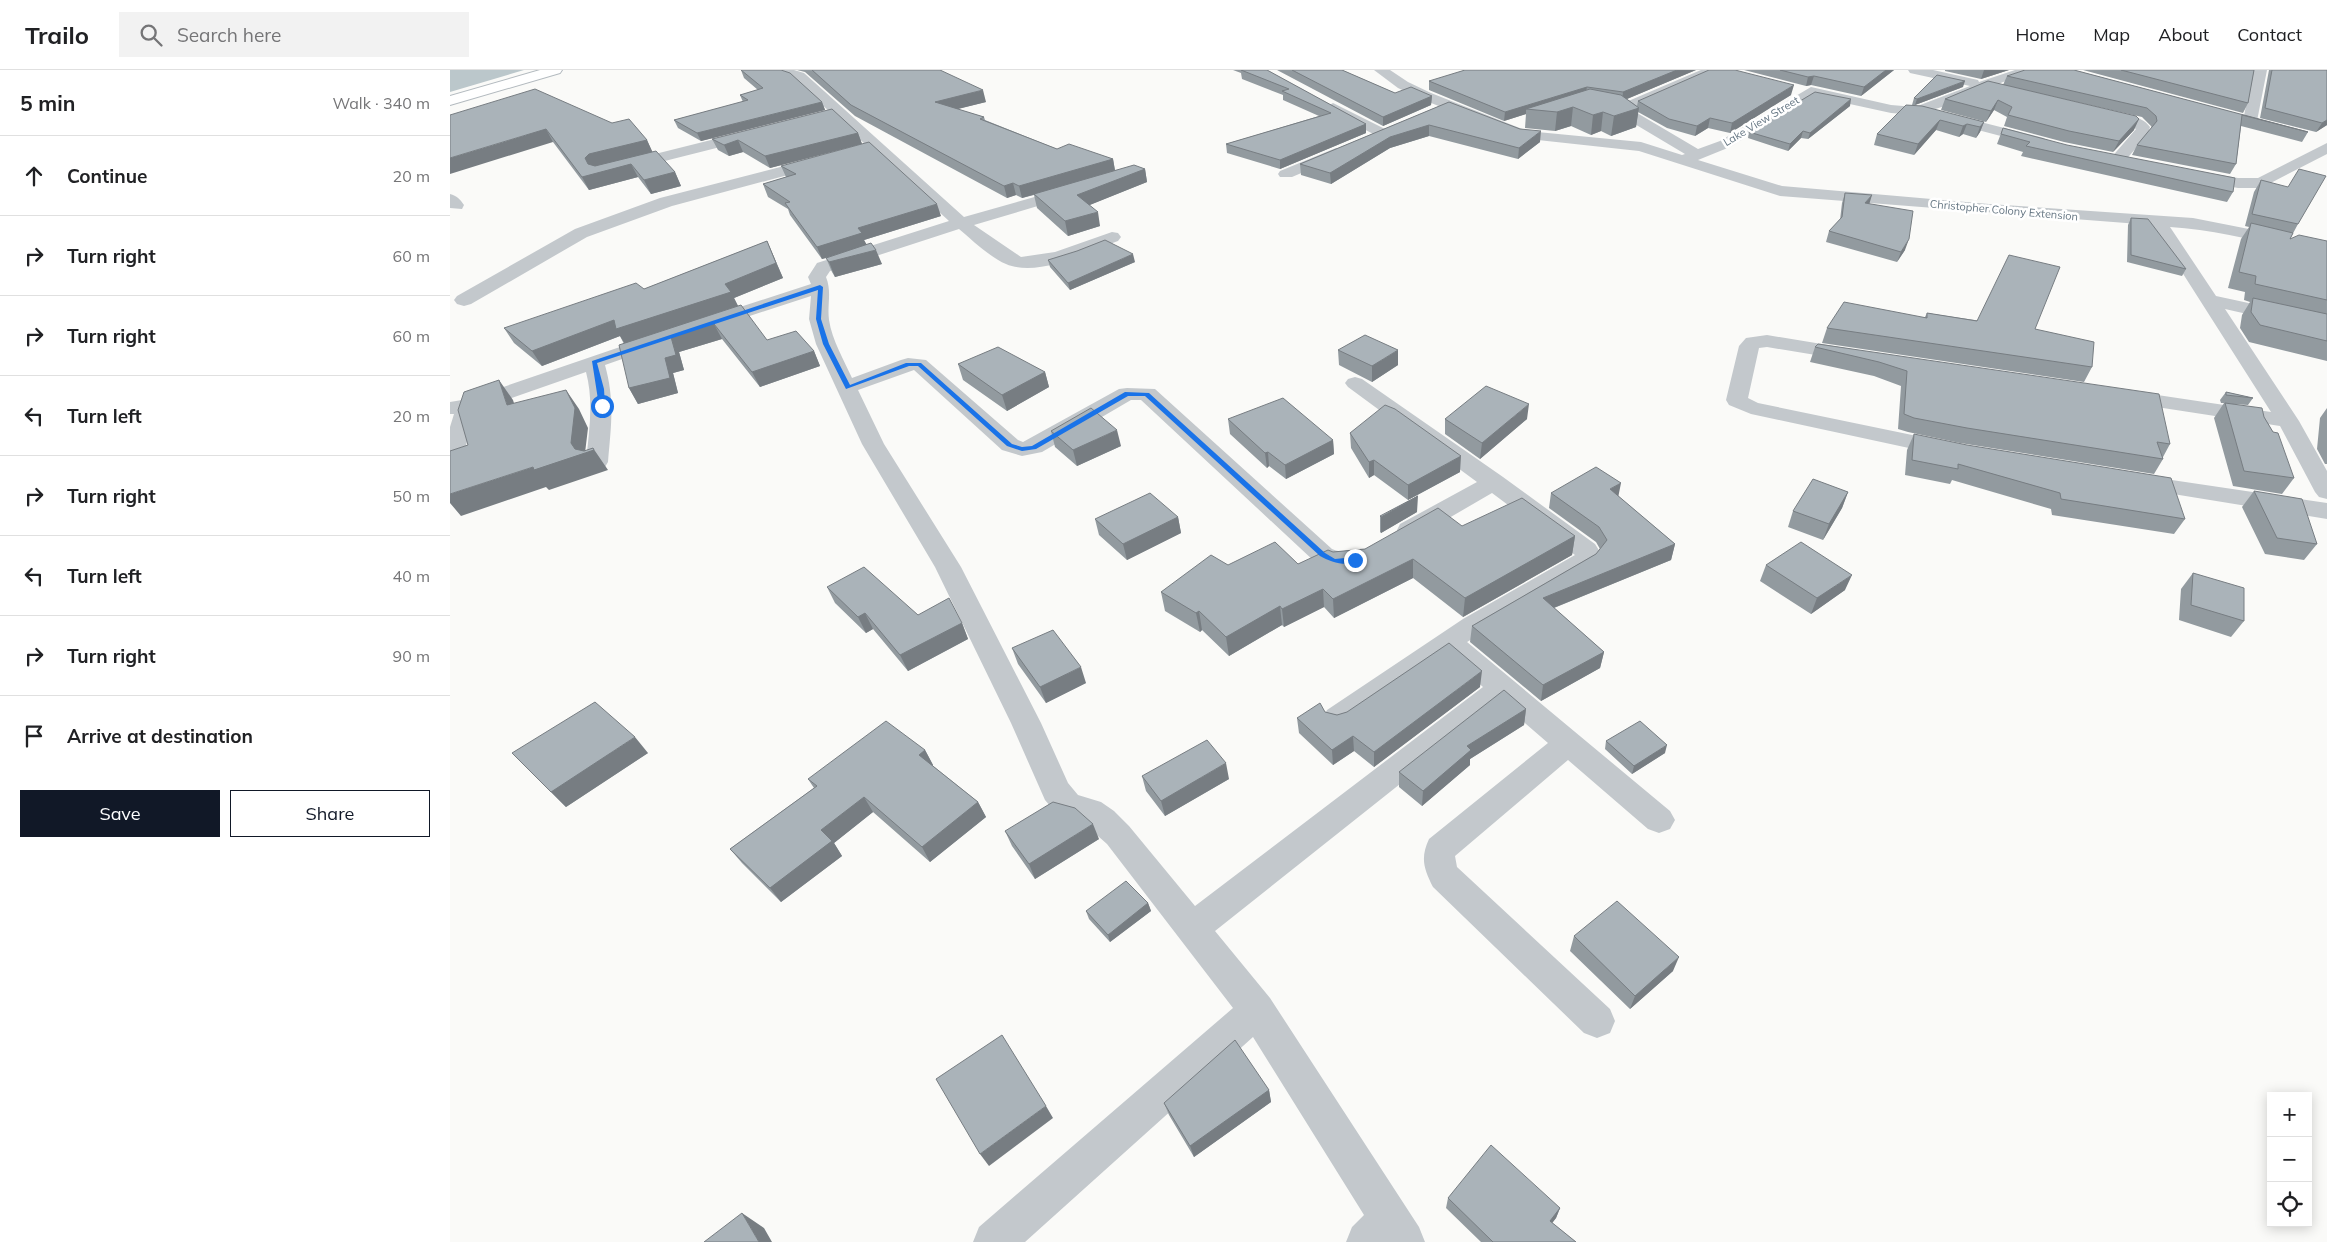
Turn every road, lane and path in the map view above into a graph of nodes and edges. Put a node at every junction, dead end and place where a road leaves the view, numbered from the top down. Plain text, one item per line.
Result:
1 (555, 70) edge
2 (781, 70) edge
3 (1381, 70) edge
4 (1713, 70) edge
5 (1915, 70) edge
6 (2030, 70) edge
7 (2260, 70) edge
8 (1984, 85) junction
9 (1788, 88) edge
10 (2012, 92) edge
11 (1807, 93) junction
12 (450, 101) edge
13 (1322, 102) edge
14 (1605, 105) edge
15 (1448, 106) junction
16 (1624, 108) junction
17 (2087, 109) edge
18 (1923, 111) junction
19 (1431, 113) edge
20 (2234, 117) edge
21 (1525, 120) edge
22 (1399, 126) edge
23 (1504, 128) junction
24 (763, 132) edge
25 (1382, 133) junction
26 (1365, 141) edge
27 (2324, 143) edge
28 (2054, 145) edge
29 (1348, 148) edge
30 (2099, 156) edge
31 (838, 157) edge
32 (1690, 157) junction
33 (2118, 159) junction
34 (2135, 163) edge
35 (611, 170) edge
36 (2179, 172) edge
37 (1286, 174) dead end
38 (1089, 186) edge
39 (2158, 221) junction
40 (961, 223) junction
41 (1112, 237) dead end
42 (2327, 253) edge
43 (820, 287) junction
44 (464, 300) dead end
45 (2210, 300) junction
46 (2327, 326) edge
47 (1875, 358) edge
48 (594, 362) junction
49 (1355, 383) dead end
50 (848, 387) junction
51 (2101, 393) edge
52 (459, 407) edge
53 (2288, 421) junction
54 (1969, 454) edge
55 (450, 461) edge
56 (596, 462) dead end
57 (2116, 479) edge
58 (1495, 482) junction
59 (2327, 492) edge
60 (2327, 512) edge
61 (1449, 642) junction
62 (1502, 688) junction
63 (1337, 718) edge
64 (1567, 744) junction
65 (1659, 820) dead end
66 (1192, 929) junction
67 (1256, 1010) junction
68 (1597, 1022) dead end
69 (1386, 1234) edge
70 (994, 1242) edge

1 - 12 street
2 - 40 street
3 - 15 street
4 - 16 street
5 - 8 street
6 - 8 street, Lake View Street
7 - 20 street
8 - 10 street
8 - 18 street, Lake View Street
9 - 11 street
11 - 18 street, Lake View Street
11 - 32 street, Lake View Street
13 - 25 street
14 - 16 street
15 - 19 street
15 - 23 street
16 - 32 street
17 - 33 street
18 - 28 street
21 - 23 street
22 - 25 street
23 - 32 street
24 - 35 street
25 - 26 street
27 - 36 street
29 - 37 street
30 - 33 street
31 - 44 street
32 - 39 street, Christopher Colony Extension
33 - 34 street
38 - 40 street
39 - 42 street, Christopher Colony Extension
39 - 45 street
40 - 41 street
40 - 43 street
43 - 48 street
43 - 50 street
45 - 46 street
45 - 53 street
47 - 54 street
48 - 52 street
48 - 56 street
49 - 58 street
50 - 58 street
50 - 66 street
51 - 53 street
52 - 55 street
53 - 59 street
57 - 60 street
58 - 61 street
61 - 62 street
61 - 63 street
62 - 64 street
62 - 66 street
64 - 65 street
64 - 68 street
66 - 67 street
67 - 69 street
67 - 70 street

